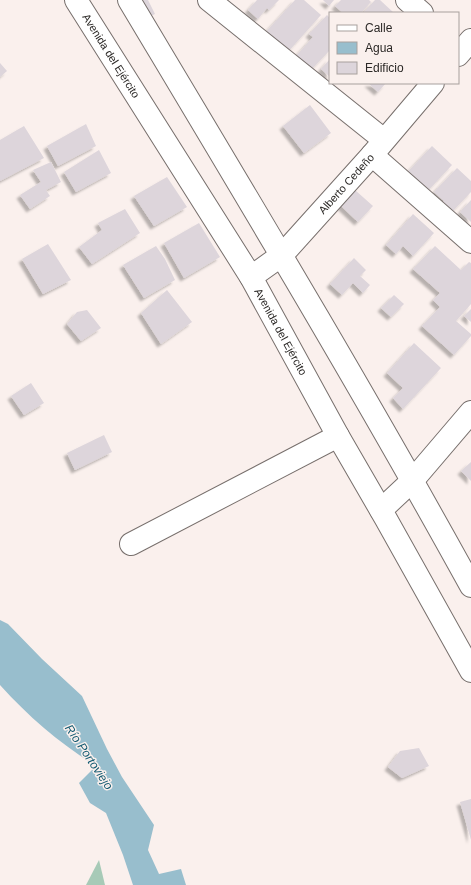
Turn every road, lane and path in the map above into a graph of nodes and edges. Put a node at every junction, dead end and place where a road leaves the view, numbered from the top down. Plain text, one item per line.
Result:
1 (76, 0) edge
2 (129, 0) edge
3 (209, 0) edge
4 (407, 0) edge
5 (421, 12) edge
6 (433, 84) edge
7 (378, 148) junction
8 (471, 242) edge
9 (282, 255) junction
10 (251, 276) junction
11 (469, 417) edge
12 (338, 436) junction
13 (413, 480) junction
14 (381, 510) junction
15 (130, 544) dead end
16 (471, 586) edge
17 (471, 671) edge

1 - 10 main road, Avenida del Ejército
2 - 9 main road
3 - 7 main road
4 - 5 main road
6 - 7 main road, Alberto Cedeño
7 - 8 main road
7 - 9 main road, Alberto Cedeño
9 - 10 main road, Alberto Cedeño
9 - 13 main road
10 - 12 main road, Avenida del Ejército
11 - 13 main road
12 - 14 main road, Avenida del Ejército
12 - 15 main road
13 - 14 main road
13 - 16 main road
14 - 17 main road, Avenida del Ejército

